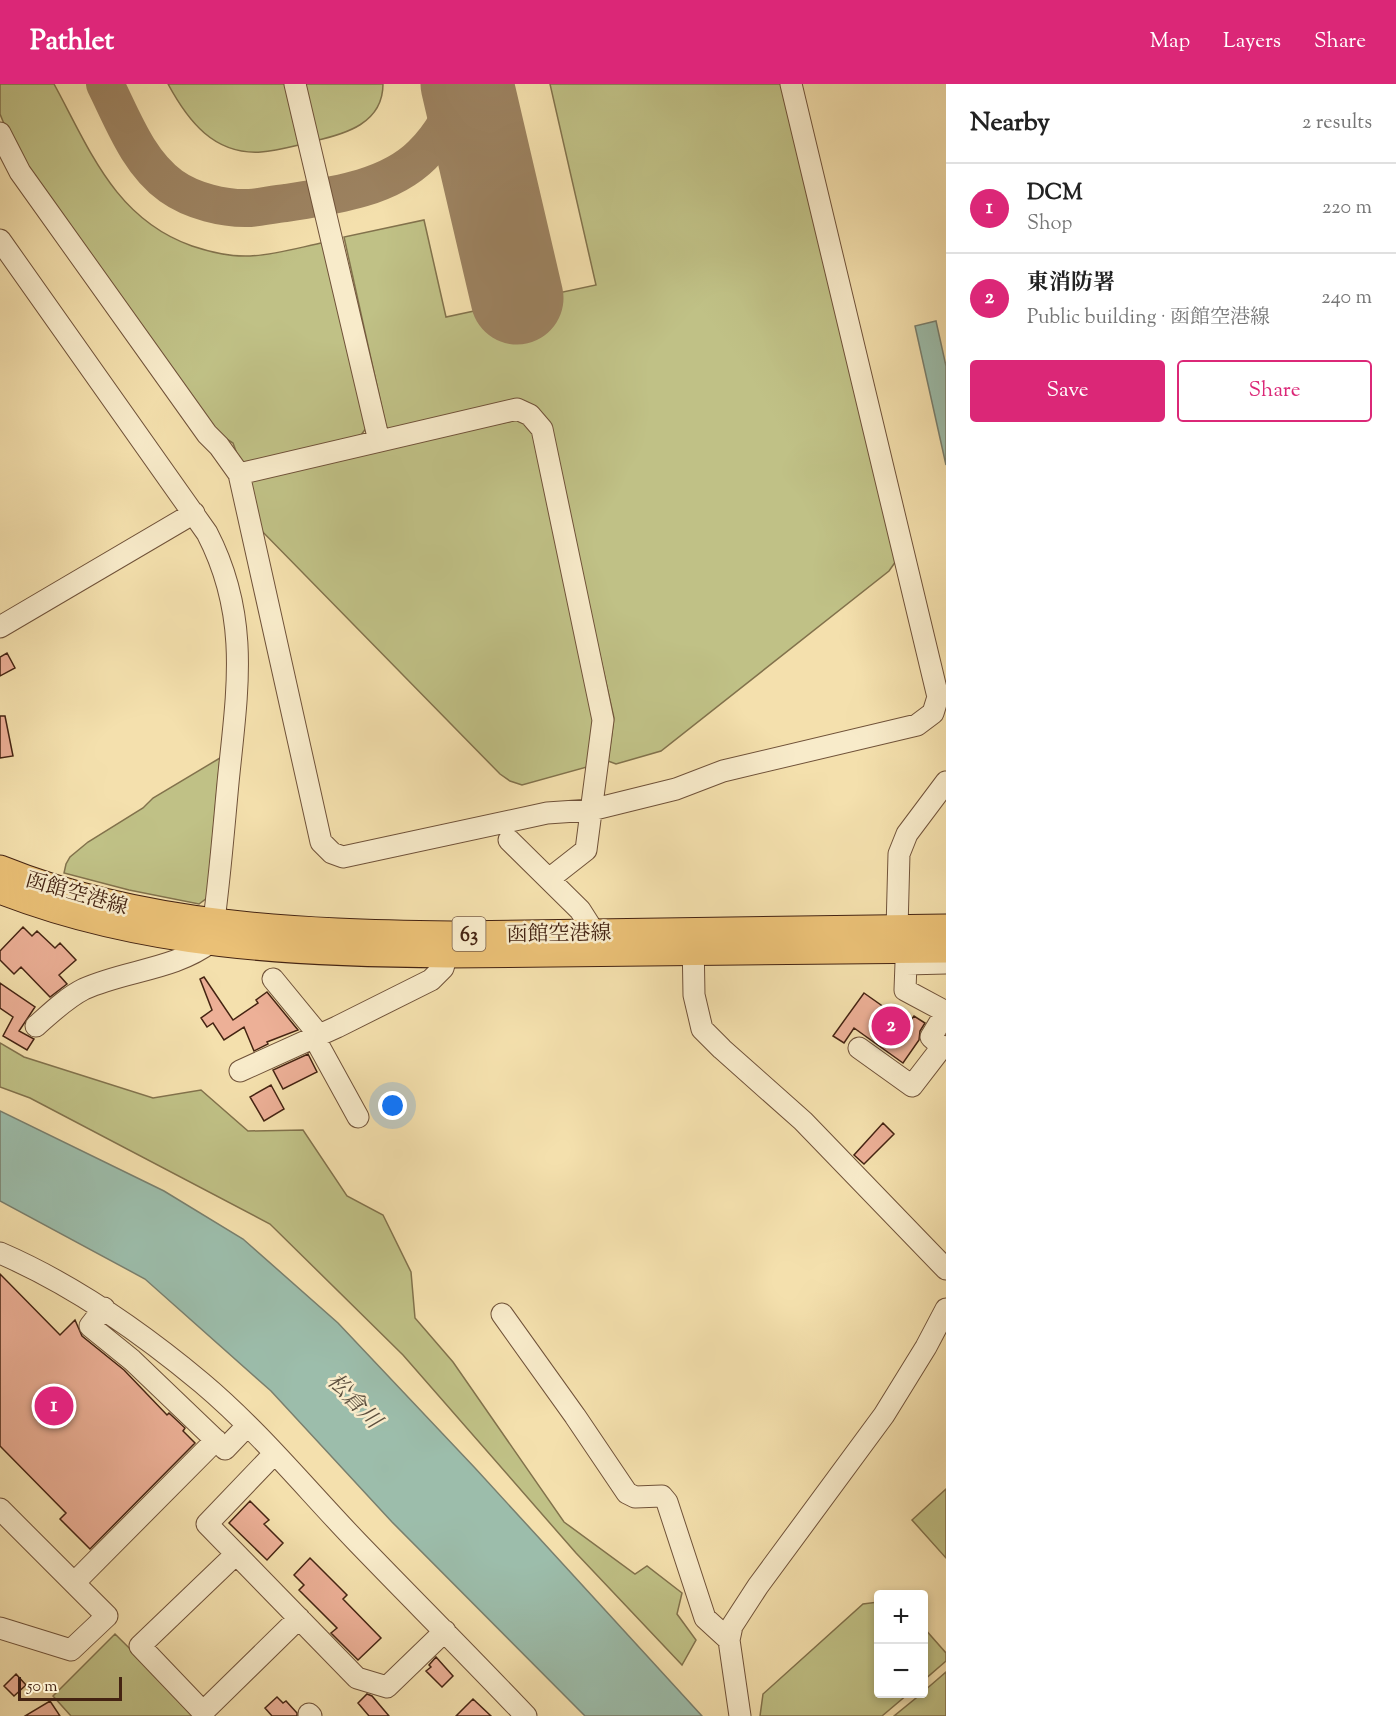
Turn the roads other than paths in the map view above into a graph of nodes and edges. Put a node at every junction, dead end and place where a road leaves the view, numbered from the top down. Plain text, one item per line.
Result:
1 (295, 84) edge
2 (790, 84) edge
3 (0, 133) edge
4 (4, 253) edge
5 (379, 441) junction
6 (239, 474) junction
7 (194, 513) junction
8 (0, 627) edge
9 (946, 782) edge
10 (591, 810) junction
11 (509, 840) dead end
12 (0, 869) edge
13 (556, 874) junction
14 (0, 890) edge
15 (946, 928) edge
16 (213, 933) junction
17 (693, 941) junction
18 (596, 942) junction
19 (905, 943) junction
20 (450, 944) junction
21 (946, 949) edge
22 (946, 963) edge
23 (273, 979) dead end
24 (36, 1026) dead end
25 (317, 1036) junction
26 (859, 1048) dead end
27 (240, 1071) dead end
28 (358, 1117) dead end
29 (0, 1253) edge
30 (946, 1269) edge
31 (104, 1308) junction
32 (946, 1309) edge
33 (502, 1314) dead end
34 (248, 1426) junction
35 (216, 1440) junction
36 (274, 1454) junction
37 (0, 1509) edge
38 (236, 1554) junction
39 (74, 1583) junction
40 (299, 1618) junction
41 (0, 1628) edge
42 (445, 1630) junction
43 (730, 1633) junction
44 (526, 1716) edge
45 (740, 1716) edge

1 - 5 street
2 - 10 street
3 - 6 street
4 - 7 street
5 - 6 street
5 - 10 street
6 - 10 street
7 - 8 street
7 - 16 street
9 - 19 street
10 - 13 street
11 - 13 street
12 - 16 main road, 函館空港線 / 63
13 - 18 street
14 - 16 main road, 函館空港線 / 63
15 - 19 main road, 函館空港線 / 63
16 - 20 main road, 函館空港線 / 63
16 - 24 street
17 - 18 main road, 函館空港線 / 63
17 - 19 main road, 函館空港線 / 63
17 - 30 street
18 - 20 main road, 函館空港線 / 63
19 - 21 main road, 函館空港線 / 63
19 - 22 street
19 - 26 street
20 - 25 street
23 - 25 street
25 - 27 street
25 - 28 street
29 - 31 street
31 - 34 street
31 - 35 street
32 - 43 street
33 - 43 street
34 - 35 street
34 - 36 street
35 - 39 street
36 - 38 street
36 - 42 street
37 - 39 street
38 - 40 street
38 - 40 street
39 - 41 street
40 - 42 street
42 - 44 street
43 - 45 street

